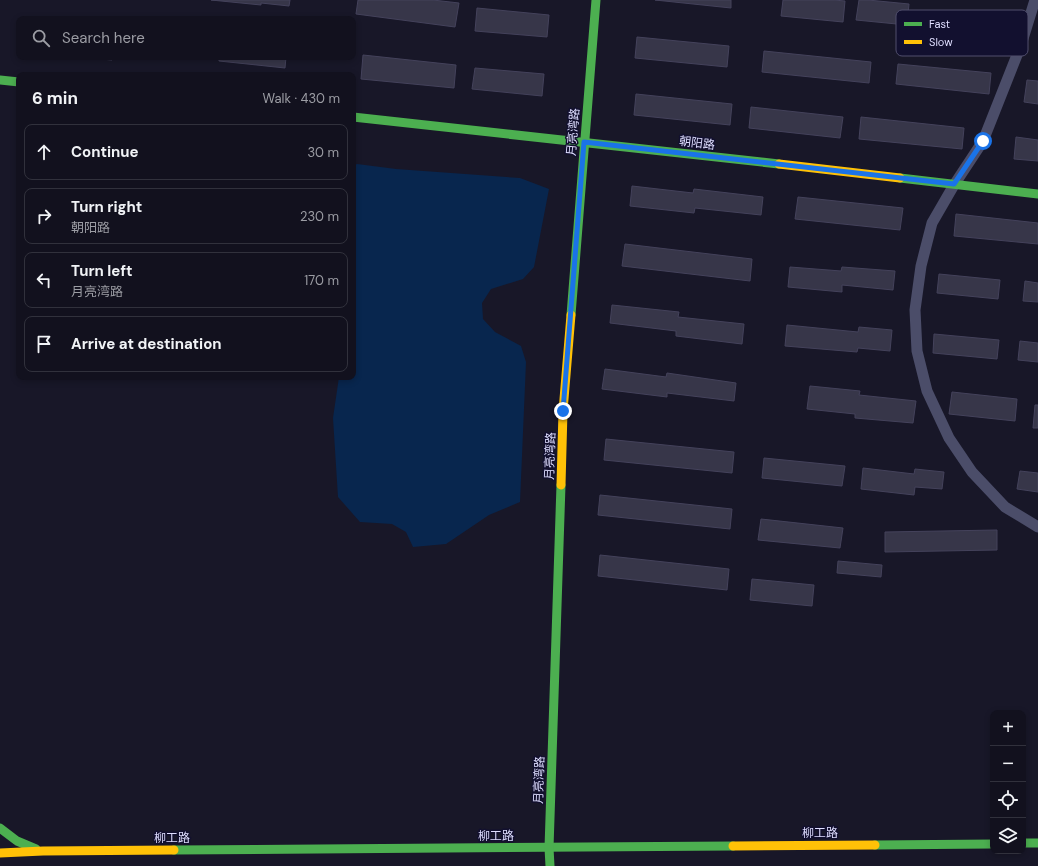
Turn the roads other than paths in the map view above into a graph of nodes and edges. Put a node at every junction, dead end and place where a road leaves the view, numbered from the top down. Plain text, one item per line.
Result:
1 (596, 0) edge
2 (1035, 0) edge
3 (1028, 22) edge
4 (1017, 56) edge
5 (0, 80) edge
6 (16, 82) edge
7 (356, 117) edge
8 (584, 142) junction
9 (954, 184) junction
10 (1038, 194) edge
11 (1038, 526) edge
12 (0, 828) edge
13 (1038, 843) edge
14 (990, 844) edge
15 (1026, 844) edge
16 (549, 848) junction
17 (43, 851) junction
18 (0, 853) edge
19 (550, 866) edge

1 - 8 street, 月亮湾路
2 - 3 street
4 - 9 street
5 - 6 street
7 - 8 street, 朝阳路
8 - 9 street, 朝阳路
8 - 16 street, 月亮湾路
9 - 10 street, 朝阳路
9 - 11 street
12 - 17 street
13 - 15 street
14 - 16 street, 柳工路
16 - 17 street, 柳工路
16 - 19 street, 月亮湾路
17 - 18 street, 柳工路

